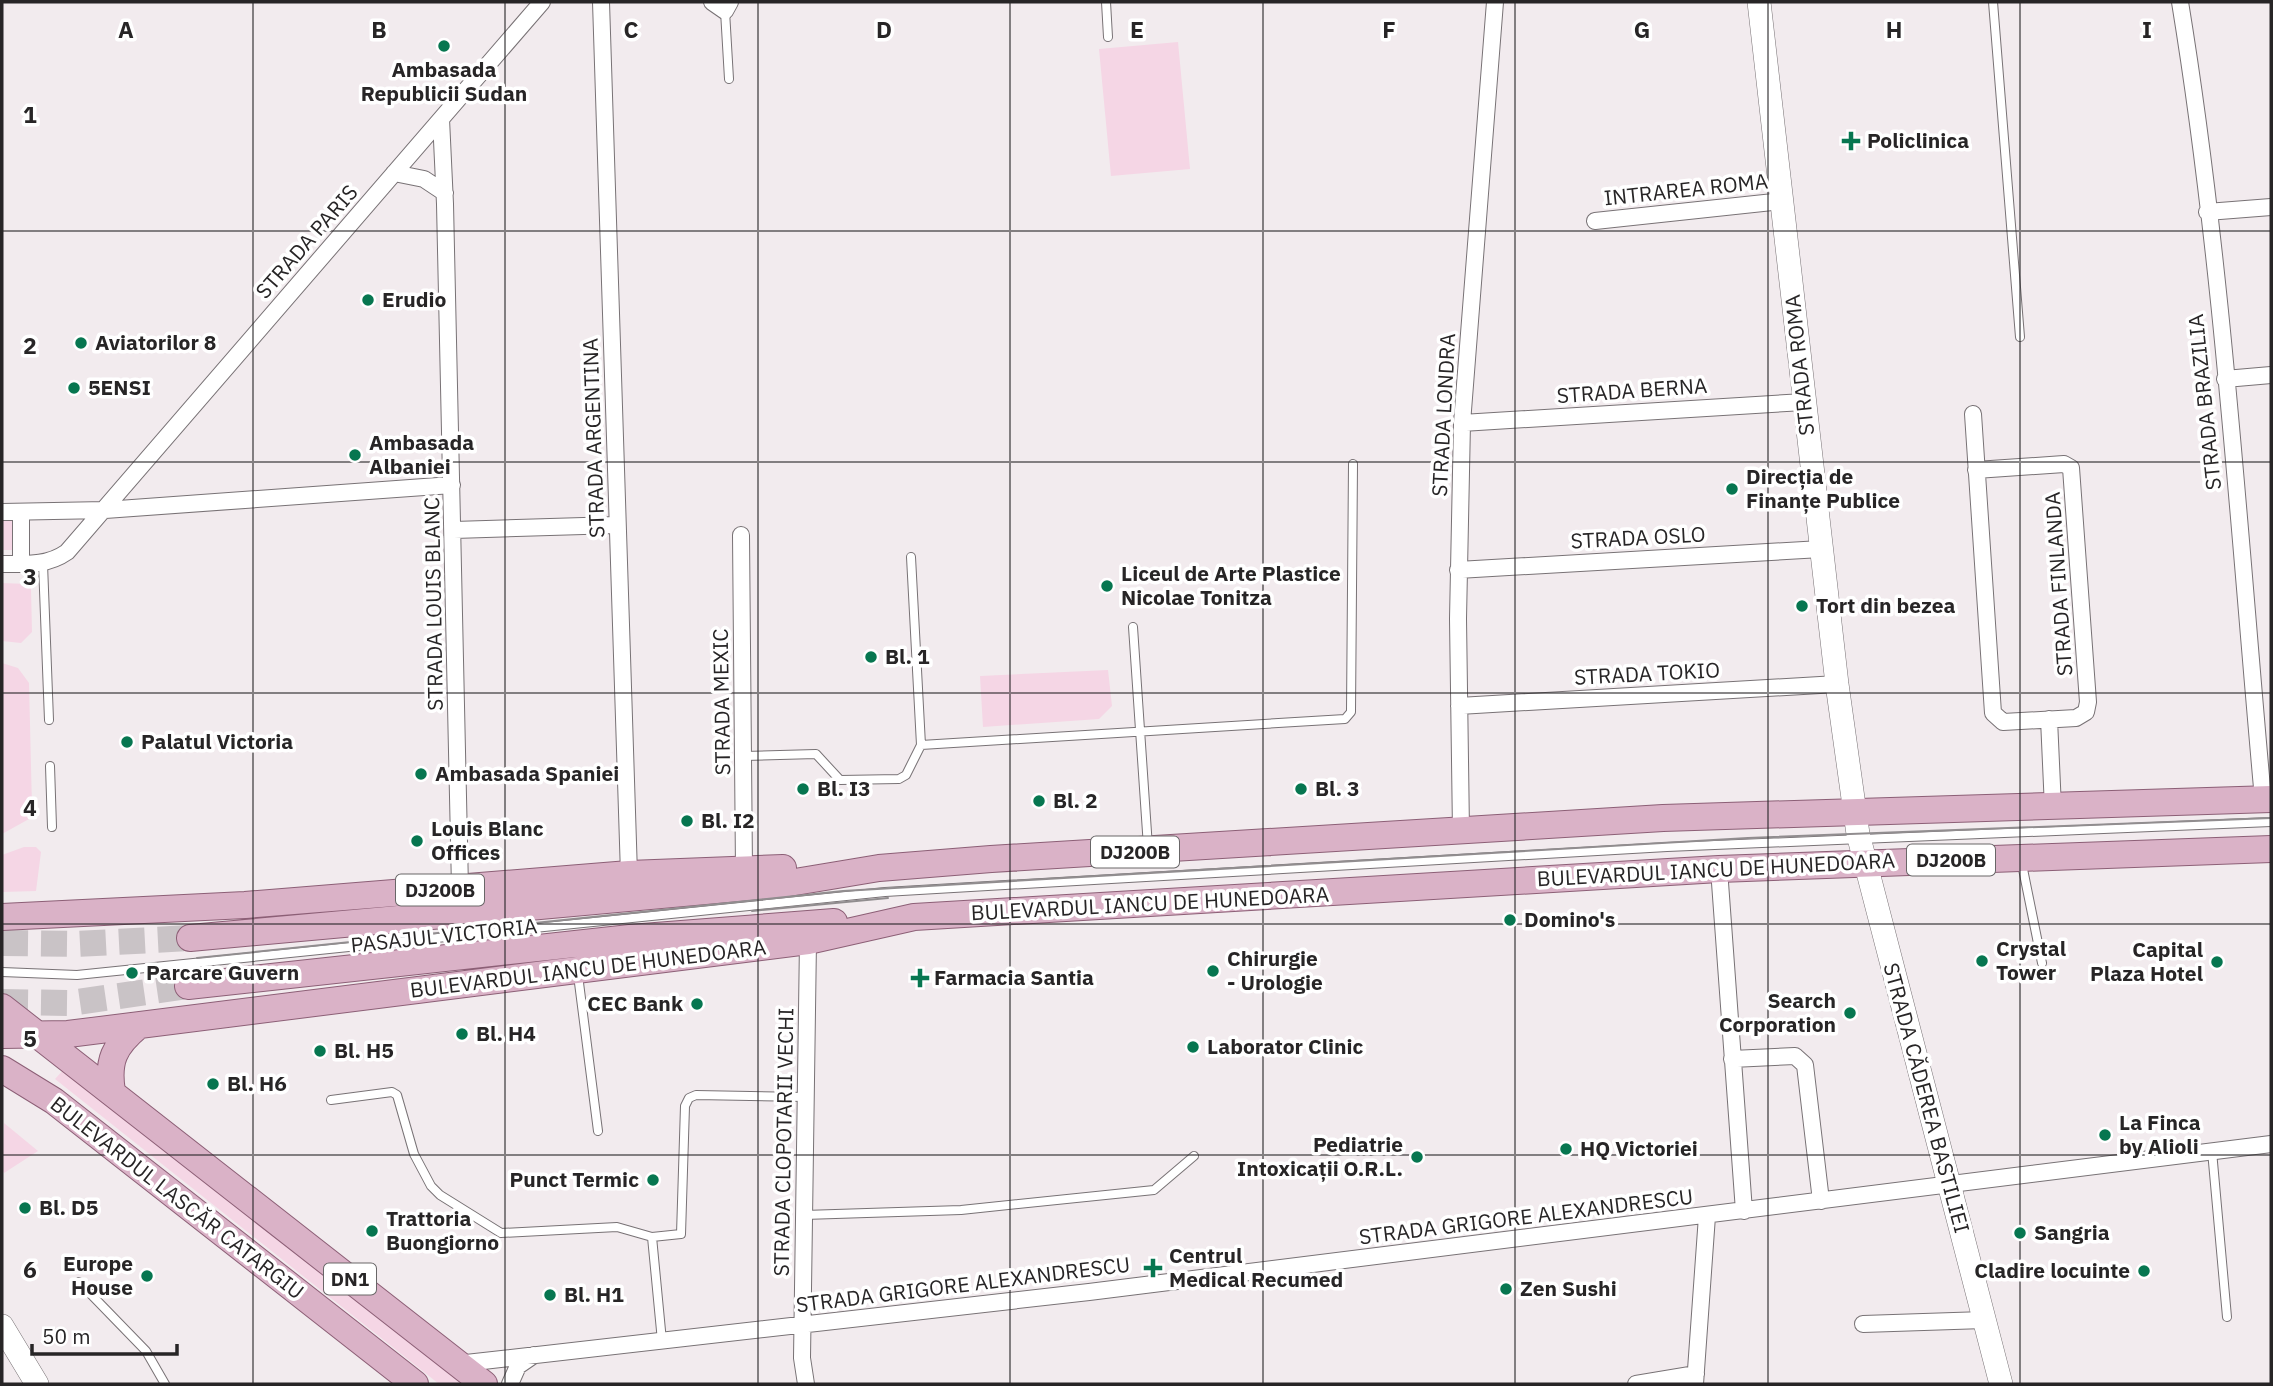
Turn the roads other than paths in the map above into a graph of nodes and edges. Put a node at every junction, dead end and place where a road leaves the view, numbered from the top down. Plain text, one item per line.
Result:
1 (542, 2) edge
2 (601, 2) edge
3 (1106, 2) edge
4 (1495, 2) edge
5 (1759, 2) edge
6 (1993, 2) edge
7 (2180, 2) edge
8 (723, 5) edge
9 (1108, 37) dead end
10 (729, 79) dead end
11 (441, 119) junction
12 (394, 173) junction
13 (445, 193) junction
14 (1782, 201) junction
15 (2271, 206) edge
16 (2207, 212) junction
17 (1595, 221) dead end
18 (2020, 337) dead end
19 (2271, 375) edge
20 (2225, 379) junction
21 (1804, 402) junction
22 (1973, 414) dead end
23 (1462, 423) junction
24 (1353, 464) dead end
25 (1976, 470) junction
26 (452, 485) junction
27 (105, 510) junction
28 (2, 512) edge
29 (21, 512) junction
30 (617, 526) junction
31 (453, 530) junction
32 (741, 535) dead end
33 (1821, 549) junction
34 (911, 557) dead end
35 (2, 564) edge
36 (21, 564) junction
37 (43, 564) junction
38 (1458, 570) junction
39 (1133, 627) dead end
40 (1837, 684) junction
41 (1459, 706) junction
42 (2049, 719) junction
43 (48, 720) dead end
44 (1140, 732) junction
45 (921, 745) junction
46 (744, 756) junction
47 (50, 766) dead end
48 (2268, 807) edge
49 (2053, 808) junction
50 (1854, 811) junction
51 (52, 827) dead end
52 (1461, 831) junction
53 (2271, 849) edge
54 (1149, 851) junction
55 (1861, 851) junction
56 (2021, 857) junction
57 (1719, 869) junction
58 (629, 874) junction
59 (744, 878) junction
60 (882, 880) junction
61 (460, 888) junction
62 (2, 917) edge
63 (914, 918) junction
64 (190, 938) tunnel mouth
65 (808, 941) junction
66 (2042, 963) dead end
67 (578, 971) junction
68 (2, 972) edge
69 (188, 986) tunnel mouth
70 (2, 1007) edge
71 (138, 1026) junction
72 (2, 1035) edge
73 (37, 1035) junction
74 (1732, 1059) junction
75 (2, 1069) edge
76 (112, 1092) junction
77 (806, 1097) junction
78 (331, 1100) dead end
79 (598, 1131) dead end
80 (2271, 1143) edge
81 (2212, 1151) junction
82 (1194, 1156) dead end
83 (1949, 1184) junction
84 (1821, 1201) junction
85 (1744, 1211) junction
86 (804, 1215) junction
87 (1707, 1216) junction
88 (652, 1237) junction
89 (79, 1282) dead end
90 (2227, 1317) dead end
91 (1984, 1320) junction
92 (1863, 1324) dead end
93 (802, 1325) junction
94 (2, 1326) edge
95 (662, 1340) junction
96 (534, 1355) junction
97 (457, 1363) junction
98 (1695, 1379) edge
99 (37, 1384) edge
100 (165, 1384) edge
101 (415, 1384) edge
102 (484, 1384) edge
103 (510, 1384) edge
104 (806, 1384) edge
105 (1636, 1384) edge
106 (2001, 1384) edge

1 - 11 street, STRADA PARIS
2 - 30 street, STRADA ARGENTINA
3 - 9 lane
4 - 23 street, STRADA LONDRA
5 - 14 street, STRADA ROMA
6 - 18 lane
7 - 16 street, STRADA BRAZILIA
8 - 10 lane
11 - 12 street, STRADA PARIS
11 - 13 street, STRADA LOUIS BLANC
12 - 13 street
12 - 27 street, STRADA PARIS
13 - 26 street, STRADA LOUIS BLANC
14 - 17 street, INTRAREA ROMA
14 - 21 street, STRADA ROMA
15 - 16 street
16 - 20 street, STRADA BRAZILIA
19 - 20 street
20 - 48 street, STRADA BRAZILIA
21 - 23 street, STRADA BERNA
21 - 33 street, STRADA ROMA
22 - 25 street, STRADA FINLANDA
23 - 38 street, STRADA LONDRA
24 - 44 lane
25 - 42 street, STRADA FINLANDA
25 - 42 street, STRADA FINLANDA
26 - 27 street
26 - 31 street, STRADA LOUIS BLANC
27 - 29 street
27 - 37 street, STRADA PARIS
28 - 29 street
29 - 36 street
30 - 31 street
30 - 58 street, STRADA ARGENTINA
31 - 61 street, STRADA LOUIS BLANC
32 - 46 street, STRADA MEXIC
33 - 38 street, STRADA OSLO
33 - 40 street, STRADA ROMA
34 - 45 lane
35 - 36 street
36 - 37 street
37 - 43 lane
38 - 41 street, STRADA LONDRA
39 - 44 lane
40 - 41 street, STRADA TOKIO
40 - 50 street, STRADA ROMA
41 - 52 street, STRADA LONDRA
42 - 49 street
44 - 45 lane
44 - 54 lane
45 - 46 lane
46 - 59 street, STRADA MEXIC
47 - 51 lane
48 - 49 main road, BULEVARDUL IANCU DE HUNEDOARA / DJ200B
48 - 55 lane, BULEVARDUL IANCU DE HUNEDOARA
49 - 50 main road, BULEVARDUL IANCU DE HUNEDOARA / DJ200B
50 - 52 main road, BULEVARDUL IANCU DE HUNEDOARA / DJ200B
50 - 55 street, STRADA CĂDEREA BASTILIEI
52 - 54 main road, BULEVARDUL IANCU DE HUNEDOARA / DJ200B
53 - 56 main road, BULEVARDUL IANCU DE HUNEDOARA / DJ200B
54 - 60 main road, BULEVARDUL IANCU DE HUNEDOARA / DJ200B
55 - 56 main road, BULEVARDUL IANCU DE HUNEDOARA / DJ200B
55 - 57 main road, BULEVARDUL IANCU DE HUNEDOARA / DJ200B
55 - 60 lane, BULEVARDUL IANCU DE HUNEDOARA
55 - 83 street, STRADA CĂDEREA BASTILIEI
56 - 66 lane
57 - 63 main road, BULEVARDUL IANCU DE HUNEDOARA / DJ200B
57 - 74 street
58 - 59 main road, BULEVARDUL IANCU DE HUNEDOARA / DJ200B
58 - 61 main road, BULEVARDUL IANCU DE HUNEDOARA / DJ200B
59 - 60 main road, BULEVARDUL IANCU DE HUNEDOARA / DJ200B
59 - 64 main road, PASAJUL VICTORIA
60 - 68 lane, PASAJUL VICTORIA
61 - 62 main road, BULEVARDUL IANCU DE HUNEDOARA / DJ200B
63 - 65 main road, BULEVARDUL IANCU DE HUNEDOARA / DJ200B
63 - 69 main road, PASAJUL VICTORIA
65 - 67 main road, BULEVARDUL IANCU DE HUNEDOARA / DJ200B
65 - 77 street, STRADA CLOPOTARII VECHI
67 - 71 main road, BULEVARDUL IANCU DE HUNEDOARA / DJ200B
67 - 79 lane
70 - 73 main road, DN1
71 - 73 main road, BULEVARDUL IANCU DE HUNEDOARA / DJ200B
71 - 76 main road
72 - 73 main road, BULEVARDUL IANCU DE HUNEDOARA
73 - 76 main road, BULEVARDUL LASCĂR CATARGIU / DN1
74 - 84 street
74 - 85 street
75 - 101 main road, BULEVARDUL LASCĂR CATARGIU / DN1
76 - 97 main road, BULEVARDUL LASCĂR CATARGIU / DN1
77 - 86 street, STRADA CLOPOTARII VECHI
77 - 88 lane
78 - 88 lane
80 - 81 street, STRADA GRIGORE ALEXANDRESCU
81 - 83 street, STRADA GRIGORE ALEXANDRESCU
81 - 90 lane
82 - 86 lane
83 - 84 street, STRADA GRIGORE ALEXANDRESCU
83 - 91 street, STRADA CĂDEREA BASTILIEI
84 - 85 street, STRADA GRIGORE ALEXANDRESCU
85 - 87 street, STRADA GRIGORE ALEXANDRESCU
86 - 93 street, STRADA CLOPOTARII VECHI
87 - 93 street, STRADA GRIGORE ALEXANDRESCU
87 - 98 street
88 - 95 lane
89 - 100 lane
91 - 92 street
91 - 106 street, STRADA CĂDEREA BASTILIEI
93 - 95 street, STRADA GRIGORE ALEXANDRESCU
93 - 104 street, STRADA CLOPOTARII VECHI
94 - 99 street
95 - 96 street, STRADA GRIGORE ALEXANDRESCU
96 - 97 street, STRADA GRIGORE ALEXANDRESCU
96 - 103 street
97 - 102 main road, BULEVARDUL LASCĂR CATARGIU / DN1
98 - 105 street

